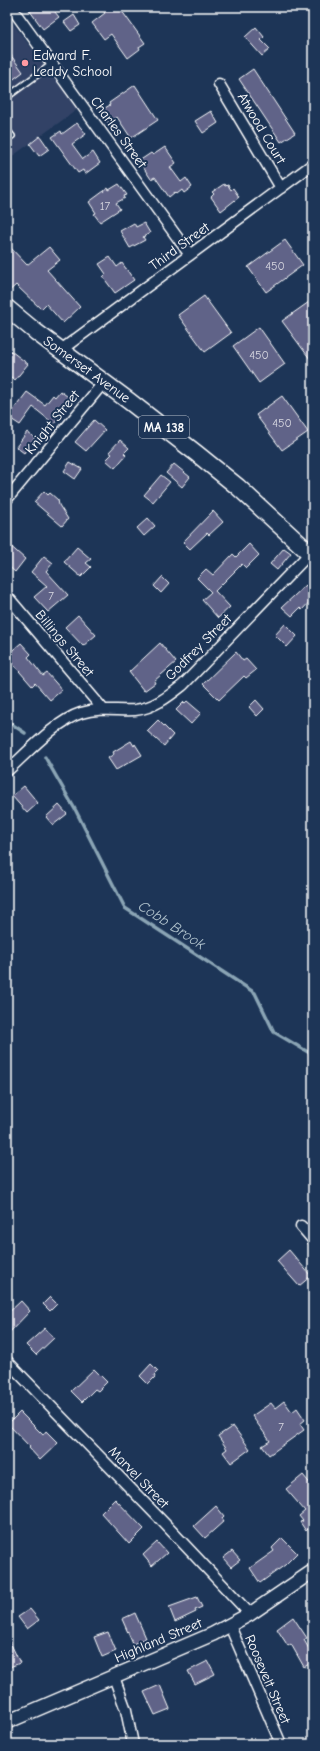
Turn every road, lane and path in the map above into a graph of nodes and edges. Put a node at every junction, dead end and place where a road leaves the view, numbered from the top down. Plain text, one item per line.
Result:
1 (11, 7) edge
2 (52, 64) junction
3 (219, 84) dead end
4 (7, 97) edge
5 (7, 130) edge
6 (12, 136) dead end
7 (313, 164) edge
8 (281, 188) junction
9 (190, 255) junction
10 (7, 308) edge
11 (61, 350) junction
12 (104, 382) junction
13 (7, 499) edge
14 (311, 554) edge
15 (7, 596) edge
16 (102, 708) junction
17 (7, 771) edge
18 (301, 1226) dead end
19 (313, 1240) edge
20 (7, 1361) edge
21 (313, 1571) edge
22 (250, 1614) junction
23 (230, 1626) junction
24 (114, 1676) junction
25 (7, 1722) edge
26 (133, 1744) edge
27 (281, 1744) edge

1 - 2 street, Charles Street
2 - 4 lane
2 - 9 street, Charles Street
3 - 8 street, Atwood Court
5 - 6 lane
7 - 8 street, Third Street
8 - 9 street, Third Street
9 - 11 street, Third Street
10 - 11 main road, Somerset Avenue / MA 138
11 - 12 main road, Somerset Avenue / MA 138
12 - 13 street, Knight Street
12 - 14 main road, Somerset Avenue / MA 138
14 - 16 street, Godfrey Street
15 - 16 street, Billings Street
16 - 17 street, Godfrey Street
18 - 19 street
20 - 22 street, Marvel Street
21 - 22 street, Highland Street
22 - 23 street, Highland Street
23 - 24 street, Highland Street
23 - 27 street, Roosevelt Street
24 - 25 street, Highland Street
24 - 26 street

